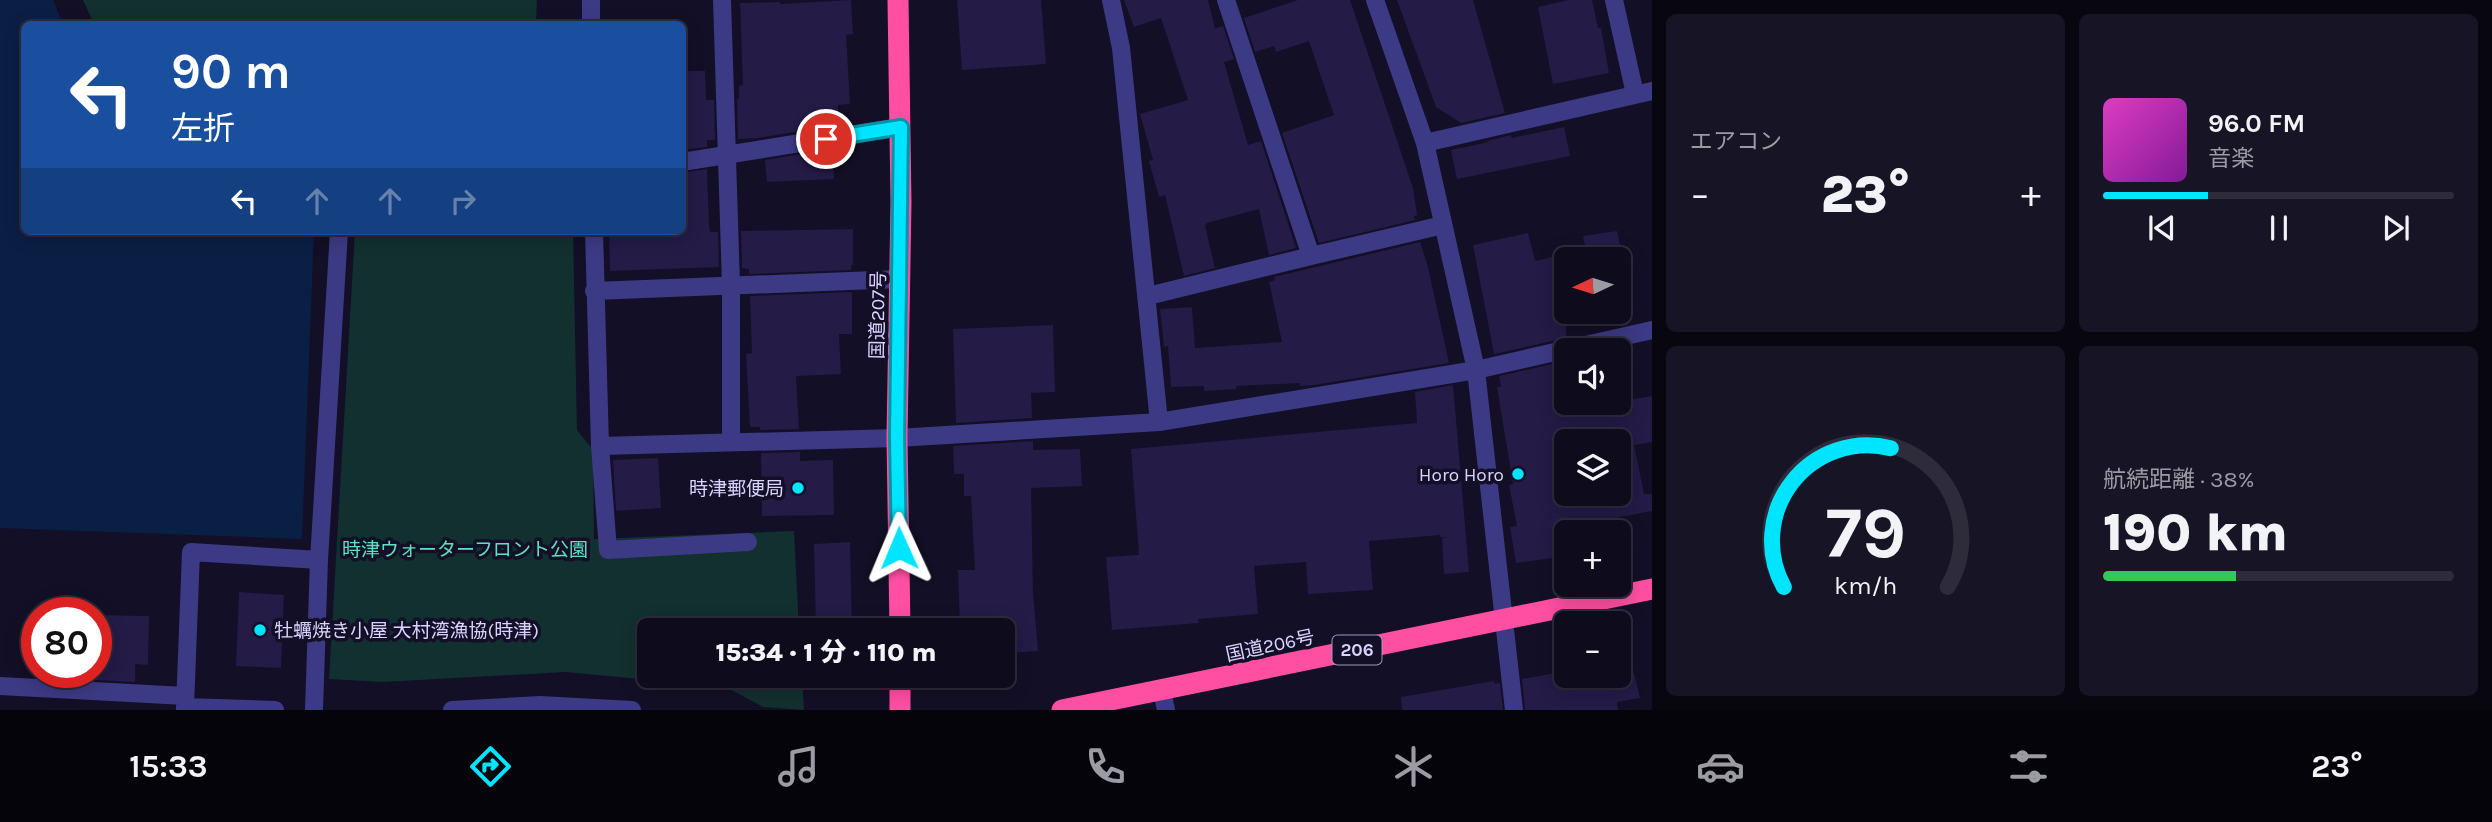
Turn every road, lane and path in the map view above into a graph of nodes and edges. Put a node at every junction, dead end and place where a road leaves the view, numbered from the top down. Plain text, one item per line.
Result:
1 (591, 0) edge
2 (722, 0) edge
3 (898, 0) edge
4 (1111, 0) edge
5 (1226, 0) edge
6 (1375, 0) edge
7 (1614, 0) edge
8 (591, 21) edge
9 (1643, 93) edge
10 (901, 127) junction
11 (1424, 143) junction
12 (727, 155) junction
13 (686, 161) edge
14 (1443, 225) junction
15 (339, 235) edge
16 (594, 235) edge
17 (1311, 256) junction
18 (900, 279) junction
19 (731, 285) junction
20 (594, 291) junction
21 (1148, 296) junction
22 (1652, 330) edge
23 (1476, 370) junction
24 (1159, 422) junction
25 (897, 438) junction
26 (731, 441) junction
27 (600, 446) junction
28 (748, 541) dead end
29 (320, 560) junction
30 (1652, 589) edge
31 (900, 618) edge
32 (1503, 618) junction
33 (0, 686) edge
34 (900, 688) edge
35 (1164, 701) edge
36 (185, 704) edge
37 (275, 710) edge
38 (314, 710) edge
39 (452, 710) edge
40 (632, 710) edge
41 (900, 710) edge
42 (1062, 710) edge
43 (1514, 710) edge

1 - 8 street
2 - 12 street
3 - 10 highway, 国道207号
4 - 21 street
5 - 17 street
6 - 11 street
7 - 9 street
9 - 11 street
10 - 12 street
10 - 18 highway, 国道207号
11 - 14 street
12 - 13 street
12 - 19 street
14 - 17 street
14 - 23 street
15 - 29 street
16 - 20 street
17 - 21 street
18 - 19 street
18 - 25 highway, 国道207号
19 - 20 street
19 - 26 street
20 - 27 street
21 - 24 street
22 - 23 street
23 - 24 street
23 - 32 street
24 - 25 street
25 - 26 street
25 - 31 highway, 国道207号
26 - 27 street
27 - 28 street
29 - 36 street
29 - 38 street
30 - 32 highway, 国道206号 / 206
32 - 35 highway, 国道206号 / 206
32 - 43 street
33 - 36 street
34 - 41 highway
35 - 42 highway, 国道206号 / 206
36 - 37 street
39 - 40 street

